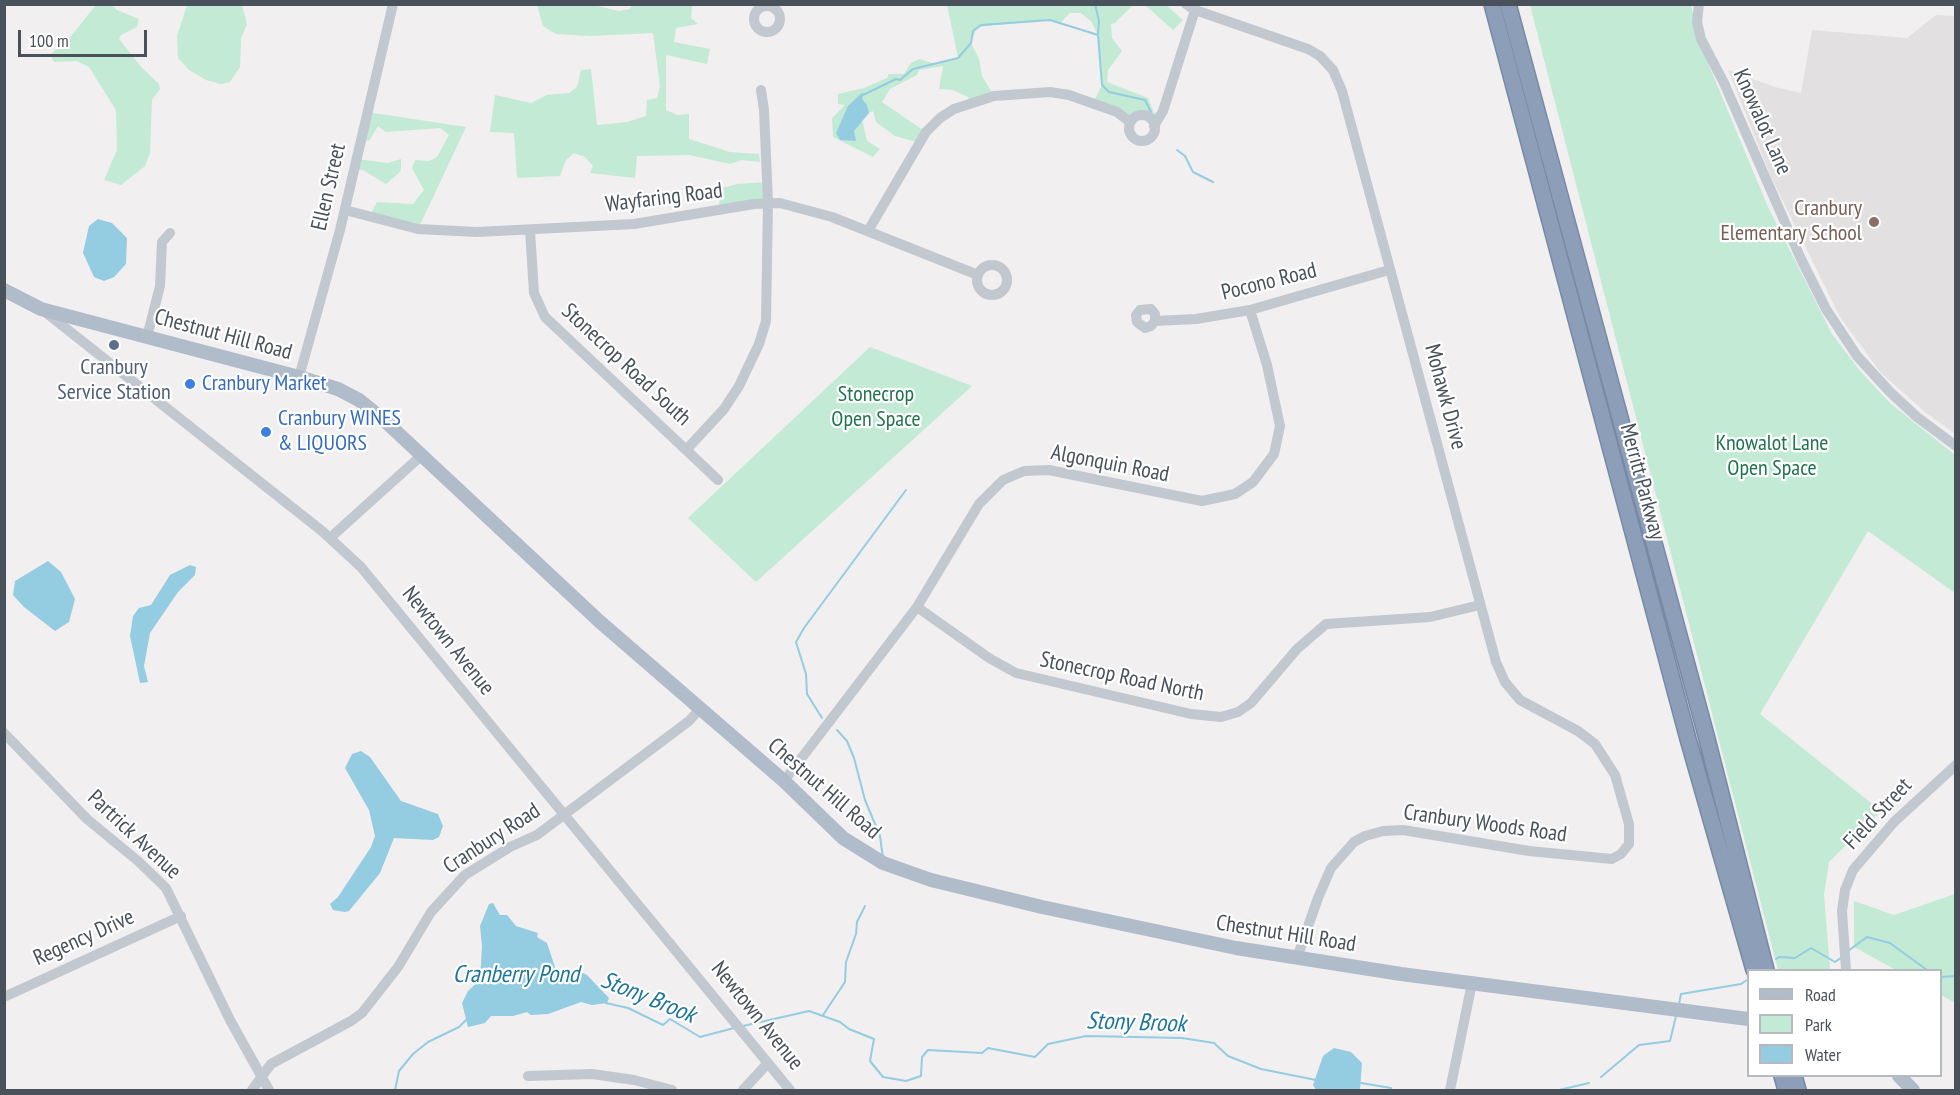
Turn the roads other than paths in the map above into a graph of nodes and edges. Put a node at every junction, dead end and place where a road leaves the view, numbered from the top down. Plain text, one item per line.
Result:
1 (393, 4) edge
2 (1492, 4) edge
3 (1508, 4) edge
4 (1699, 4) edge
5 (1190, 8) edge
6 (761, 90) dead end
7 (1130, 122) junction
8 (1154, 126) junction
9 (768, 202) junction
10 (345, 210) junction
11 (530, 230) junction
12 (868, 231) junction
13 (170, 233) dead end
14 (1389, 270) junction
15 (978, 275) dead end
16 (4, 290) edge
17 (41, 309) junction
18 (1251, 310) junction
19 (1155, 321) dead end
20 (147, 337) junction
21 (299, 377) junction
22 (1956, 446) edge
23 (687, 449) junction
24 (422, 455) junction
25 (718, 480) dead end
26 (330, 538) junction
27 (1480, 605) junction
28 (916, 607) junction
29 (699, 710) junction
30 (4, 733) edge
31 (1956, 765) edge
32 (784, 781) junction
33 (564, 814) junction
34 (1629, 844) joint
35 (180, 916) junction
36 (1297, 958) junction
37 (1845, 967) edge
38 (1754, 969) edge
39 (1766, 969) edge
40 (1472, 983) junction
41 (4, 997) edge
42 (1747, 1018) edge
43 (768, 1064) junction
44 (528, 1076) dead end
45 (262, 1077) junction
46 (1900, 1077) edge
47 (252, 1090) edge
48 (269, 1090) edge
49 (672, 1090) edge
50 (743, 1090) edge
51 (790, 1090) edge
52 (1450, 1090) edge
53 (1913, 1090) edge

1 - 10 street, Ellen Street
2 - 38 highway, Merritt Parkway
3 - 39 highway, Merritt Parkway
4 - 22 street, Knowalot Lane
5 - 8 street
5 - 14 street, Mohawk Drive
6 - 9 street
7 - 8 street
7 - 8 street
7 - 12 street
9 - 11 street, Wayfaring Road
9 - 12 street, Wayfaring Road
9 - 23 street
10 - 11 street, Wayfaring Road
10 - 21 street, Ellen Street
11 - 23 street, Stonecrop Road South
12 - 15 street, Wayfaring Road
13 - 20 street
14 - 18 street, Pocono Road
14 - 27 street, Mohawk Drive
16 - 17 main road, Newtown Avenue
17 - 20 main road, Chestnut Hill Road
17 - 26 street, Newtown Avenue
18 - 19 street, Pocono Road
18 - 28 street, Algonquin Road
20 - 21 main road, Chestnut Hill Road
21 - 24 main road, Chestnut Hill Road
23 - 25 street, Stonecrop Road South
24 - 26 street
24 - 29 main road, Chestnut Hill Road
26 - 33 street, Newtown Avenue
27 - 28 street, Stonecrop Road North
27 - 34 street, Mohawk Drive
28 - 32 street, Algonquin Road
29 - 32 main road, Chestnut Hill Road
29 - 33 street, Cranbury Road
30 - 35 street, Partrick Avenue
31 - 37 street, Field Street
32 - 36 main road, Chestnut Hill Road
33 - 43 street, Newtown Avenue
33 - 45 street, Cranbury Road
34 - 36 street, Cranbury Woods Road
35 - 41 street, Regency Drive
35 - 45 street, Partrick Avenue
36 - 40 main road, Chestnut Hill Road
40 - 42 main road, Chestnut Hill Road
40 - 52 street
43 - 50 street
43 - 51 street, Newtown Avenue
44 - 49 street
45 - 47 street, Cranbury Road
45 - 48 street, Partrick Avenue
46 - 53 main road

